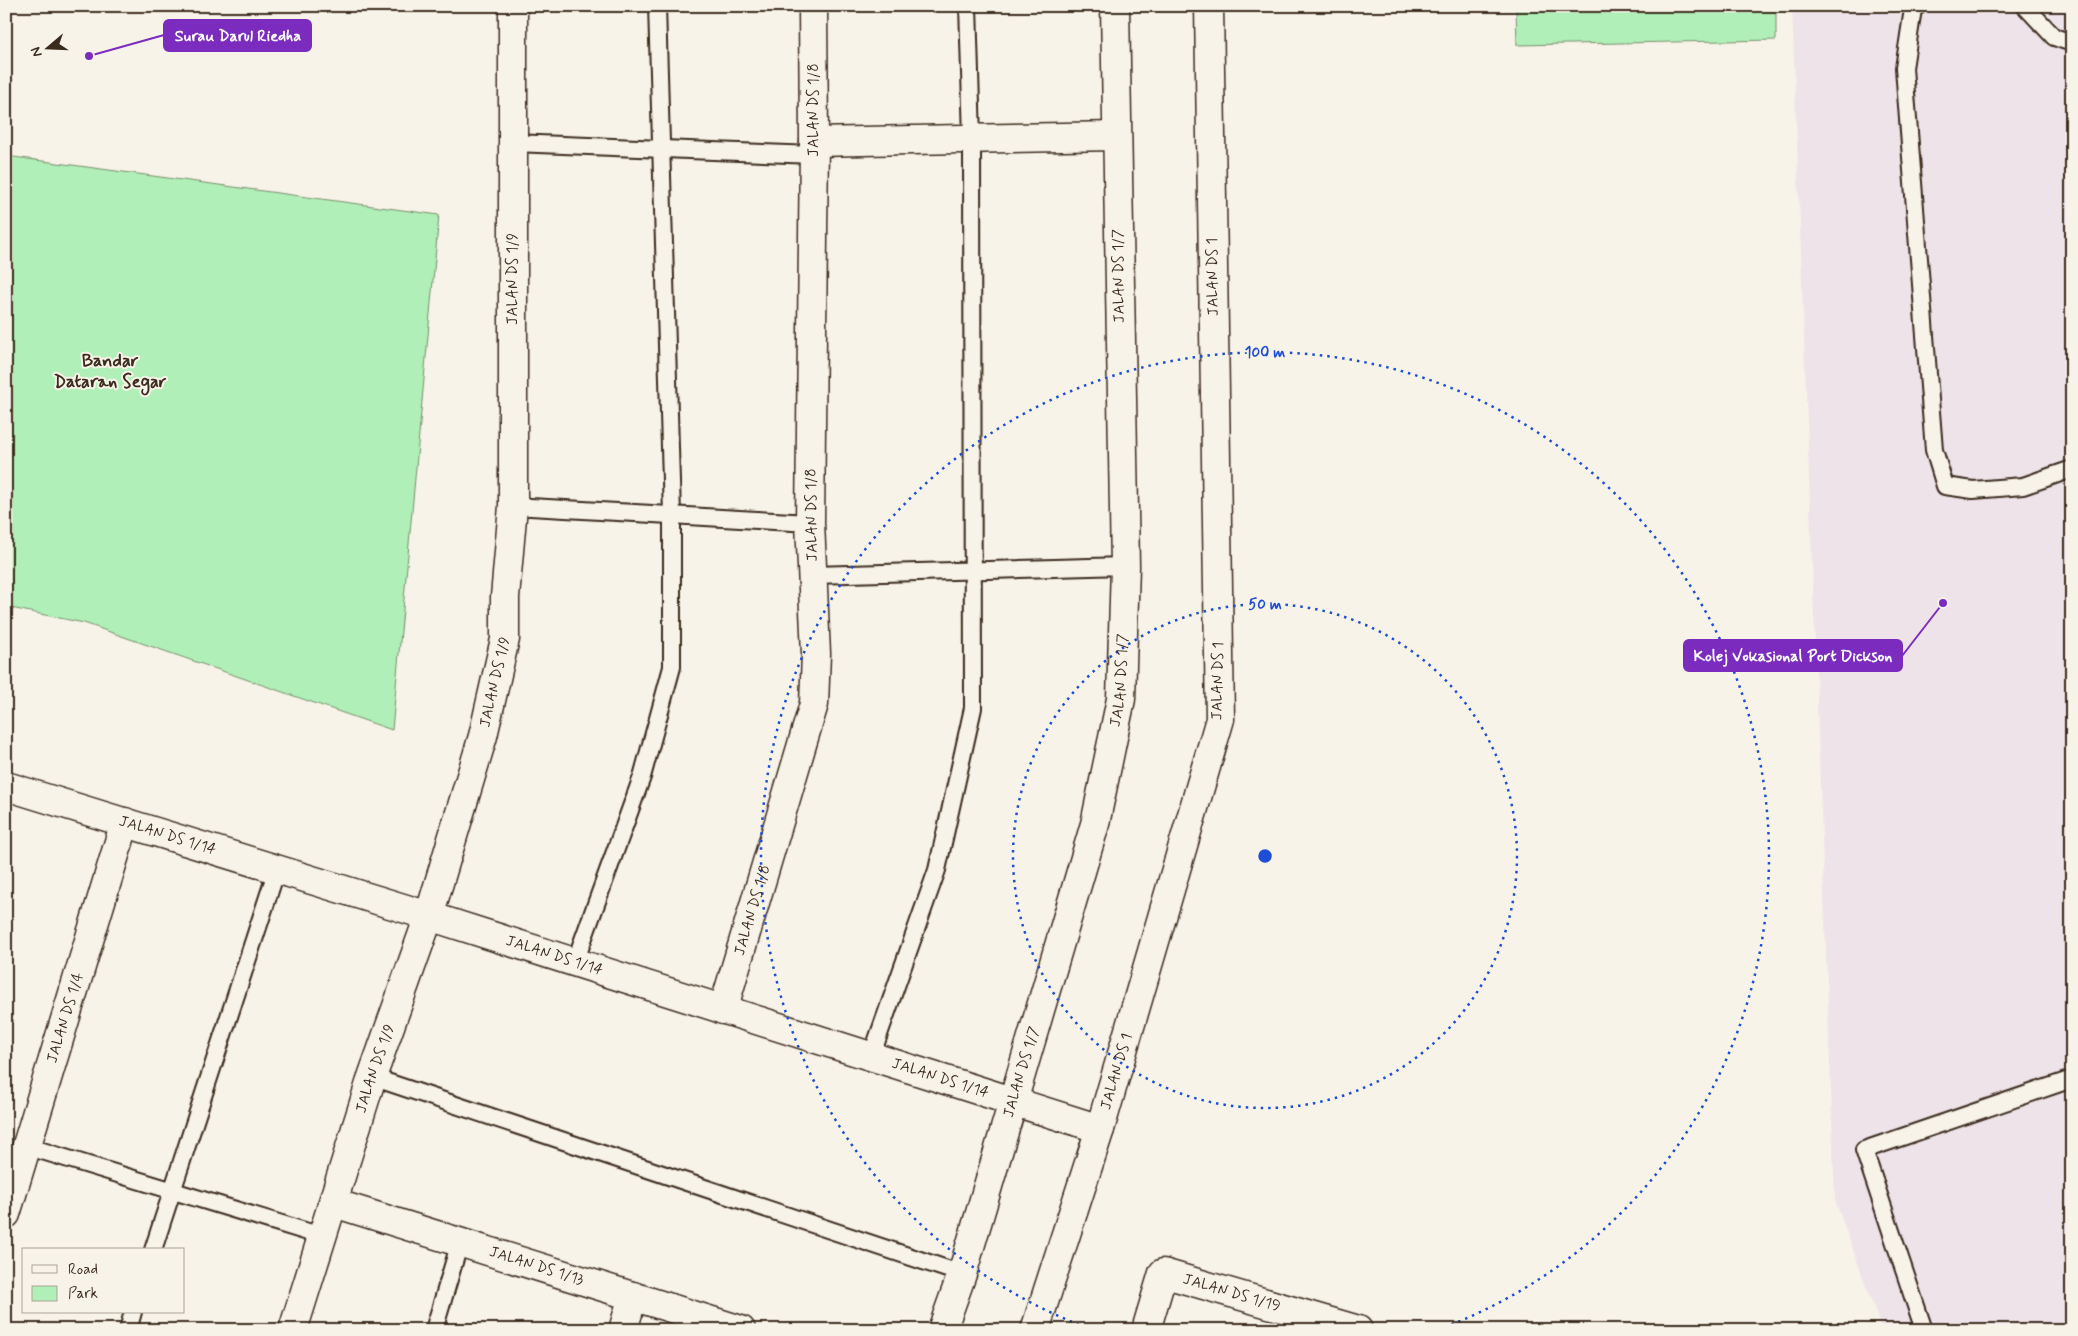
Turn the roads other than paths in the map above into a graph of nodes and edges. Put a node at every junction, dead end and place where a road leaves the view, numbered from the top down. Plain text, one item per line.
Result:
1 (513, 6) edge
2 (657, 6) edge
3 (813, 6) edge
4 (968, 6) edge
5 (1115, 6) edge
6 (1209, 6) edge
7 (1918, 6) edge
8 (2025, 6) edge
9 (2072, 43) edge
10 (1116, 136) junction
11 (972, 138) junction
12 (513, 143) junction
13 (814, 148) junction
14 (661, 149) junction
15 (2072, 469) edge
16 (513, 506) junction
17 (672, 515) junction
18 (810, 523) junction
19 (1125, 566) junction
20 (972, 570) junction
21 (813, 576) junction
22 (6, 786) edge
23 (125, 822) junction
24 (278, 869) junction
25 (429, 916) junction
26 (576, 962) junction
27 (723, 1010) junction
28 (871, 1057) junction
29 (372, 1077) junction
30 (2072, 1079) edge
31 (1014, 1102) junction
32 (1100, 1129) junction
33 (26, 1146) junction
34 (171, 1190) junction
35 (334, 1203) junction
36 (6, 1214) edge
37 (321, 1236) junction
38 (460, 1242) junction
39 (154, 1248) edge
40 (962, 1274) junction
41 (633, 1296) junction
42 (132, 1314) edge
43 (128, 1330) edge
44 (293, 1330) edge
45 (434, 1330) edge
46 (623, 1330) edge
47 (741, 1330) edge
48 (942, 1330) edge
49 (1035, 1330) edge
50 (1146, 1330) edge
51 (1358, 1330) edge
52 (1924, 1330) edge

1 - 12 street, JALAN DS 1/9
2 - 14 lane
3 - 13 street, JALAN DS 1/8
4 - 11 lane
5 - 10 street, JALAN DS 1/7
6 - 32 street, JALAN DS 1
7 - 15 lane
8 - 9 lane
10 - 11 street
10 - 19 street, JALAN DS 1/7
11 - 13 street
11 - 20 lane
12 - 14 lane
12 - 16 street, JALAN DS 1/9
13 - 14 lane
13 - 18 street, JALAN DS 1/8
14 - 17 lane
16 - 17 lane
16 - 25 street, JALAN DS 1/9
17 - 18 lane
17 - 26 lane
18 - 21 street, JALAN DS 1/8
19 - 20 lane
19 - 31 street, JALAN DS 1/7
20 - 21 lane
20 - 28 lane
21 - 27 street, JALAN DS 1/8
22 - 23 street, JALAN DS 1/14
23 - 24 street, JALAN DS 1/14
23 - 33 street, JALAN DS 1/4
24 - 25 street, JALAN DS 1/14
24 - 34 lane
25 - 26 street, JALAN DS 1/14
25 - 29 street, JALAN DS 1/9
26 - 27 street, JALAN DS 1/14
27 - 28 street, JALAN DS 1/14
28 - 31 street, JALAN DS 1/14
29 - 35 street, JALAN DS 1/9
29 - 40 lane
30 - 52 lane
31 - 32 street, JALAN DS 1/14
31 - 40 street, JALAN DS 1/7
32 - 49 street, JALAN DS 1
33 - 34 lane
33 - 36 street, JALAN DS 1/4
34 - 37 lane
34 - 39 lane
35 - 37 street, JALAN DS 1/9
35 - 38 street, JALAN DS 1/13
37 - 44 street, JALAN DS 1/9
38 - 41 street, JALAN DS 1/13
38 - 45 lane
40 - 48 street, JALAN DS 1/7
41 - 46 street
41 - 47 street, JALAN DS 1/13
42 - 43 lane
50 - 51 street, JALAN DS 1/19

